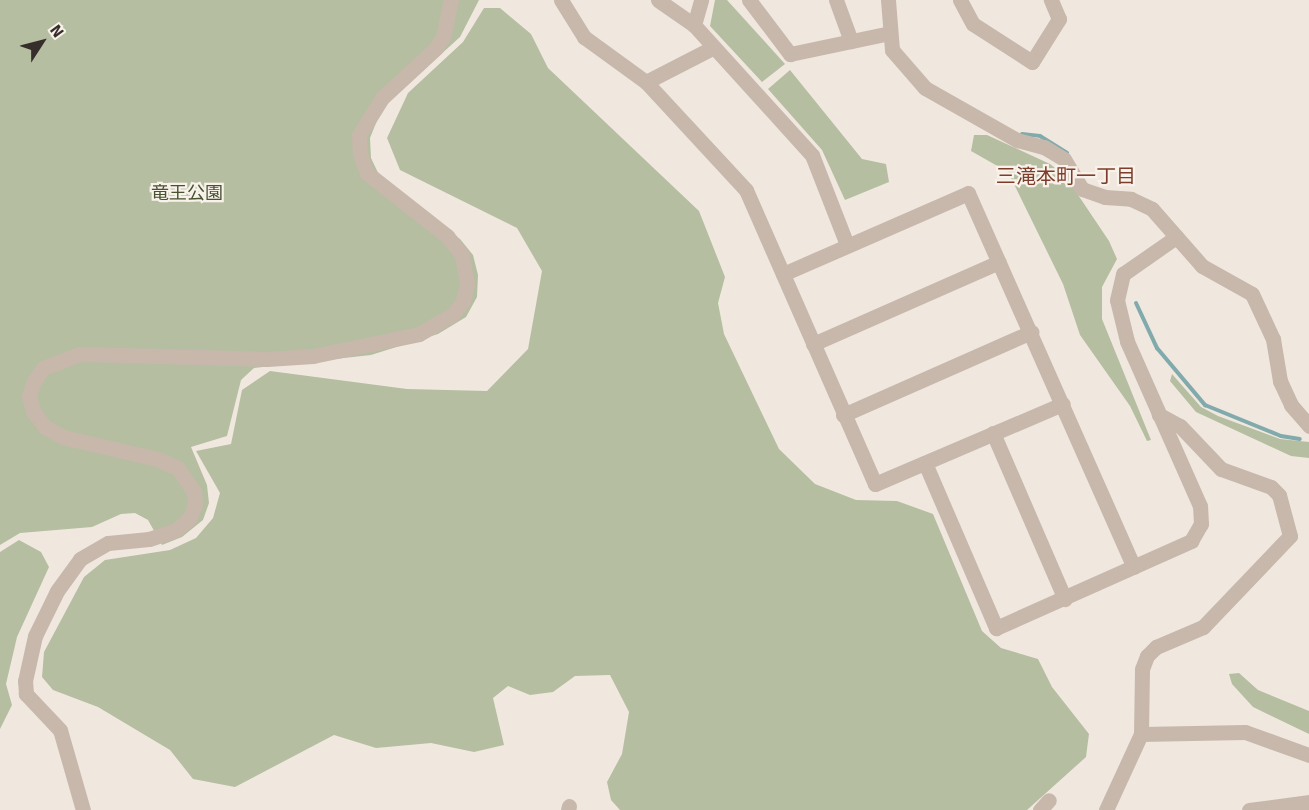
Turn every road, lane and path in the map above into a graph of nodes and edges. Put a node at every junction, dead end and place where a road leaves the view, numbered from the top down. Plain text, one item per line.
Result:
1 (451, 0) edge
2 (561, 0) edge
3 (658, 0) edge
4 (701, 0) edge
5 (749, 0) edge
6 (836, 0) edge
7 (888, 0) edge
8 (960, 0) edge
9 (1051, 0) edge
10 (694, 25) junction
11 (890, 33) junction
12 (851, 41) junction
13 (714, 47) junction
14 (646, 82) junction
15 (1176, 237) junction
16 (847, 245) junction
17 (999, 262) junction
18 (783, 274) junction
19 (1030, 332) junction
20 (813, 344) junction
21 (1063, 404) junction
22 (843, 414) junction
23 (1159, 415) junction
24 (1309, 426) edge
25 (993, 433) junction
26 (925, 463) junction
27 (1134, 567) junction
28 (1065, 599) junction
29 (1141, 734) junction
30 (1309, 755) edge
31 (1309, 802) edge
32 (83, 810) edge
33 (1106, 810) edge
34 (1249, 810) edge

1 - 32 street
2 - 14 street
3 - 10 street
4 - 10 street
5 - 12 street
6 - 12 street
7 - 11 street
8 - 9 street
10 - 13 street
11 - 12 street
11 - 15 street
13 - 14 street
13 - 16 street
14 - 18 street
15 - 23 street
15 - 24 street
16 - 17 street
16 - 18 street
17 - 19 street
17 - 20 street
18 - 20 street
19 - 21 street
19 - 22 street
20 - 22 street
21 - 25 street
21 - 27 street
22 - 26 street
23 - 27 street
23 - 29 street
25 - 26 street
25 - 28 street
26 - 28 street
27 - 28 street
29 - 30 street
29 - 33 street
31 - 34 street

